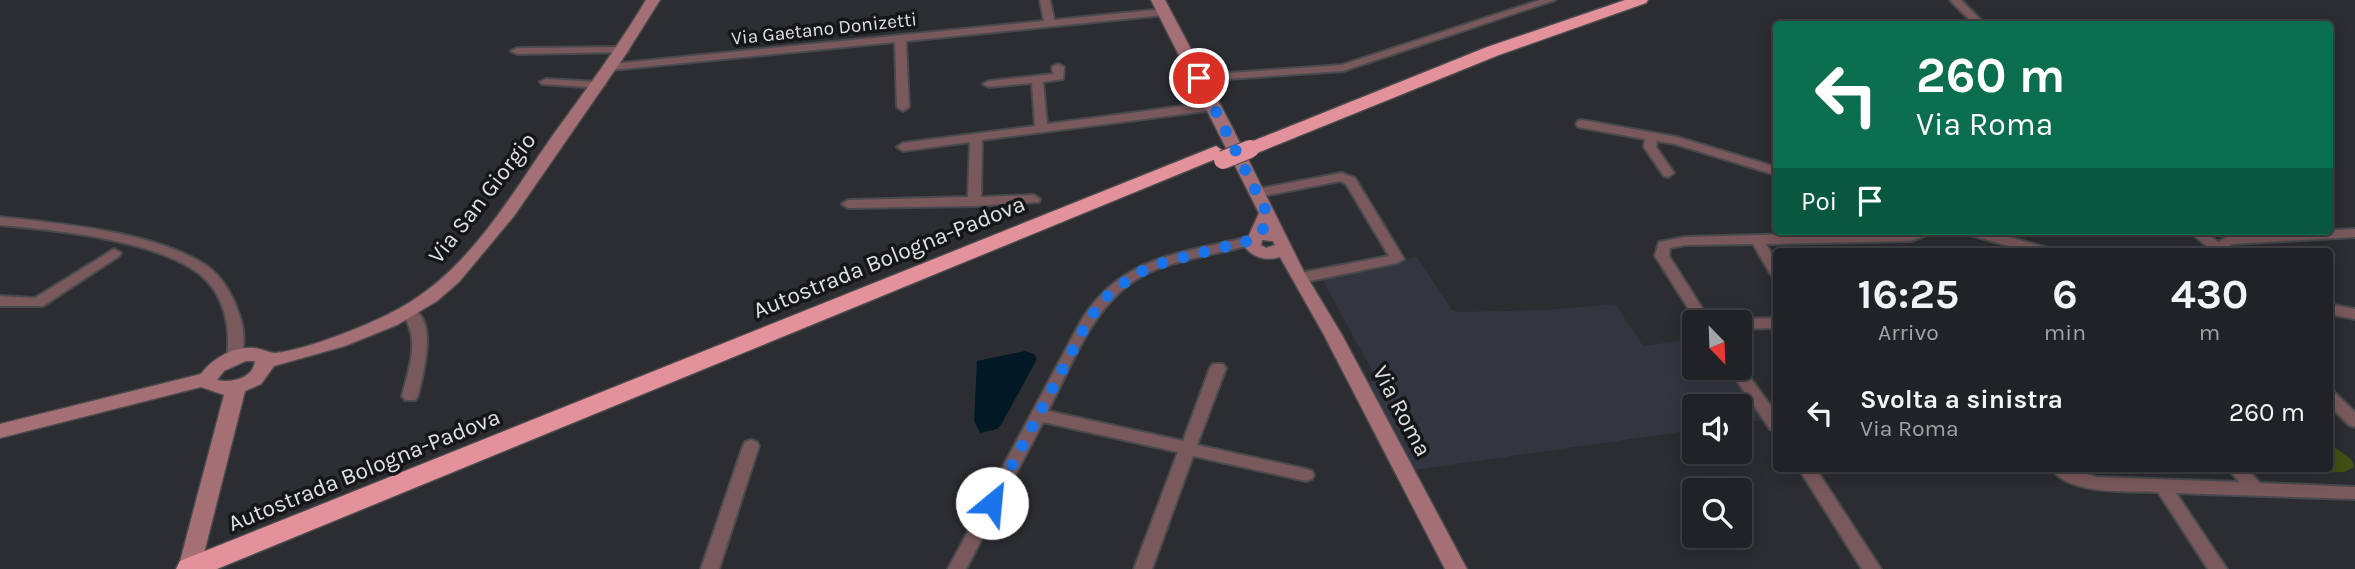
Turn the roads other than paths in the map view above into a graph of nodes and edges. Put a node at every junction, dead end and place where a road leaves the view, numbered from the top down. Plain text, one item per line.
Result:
1 (653, 0) edge
2 (1045, 0) edge
3 (1550, 0) edge
4 (1612, 0) edge
5 (1640, 0) edge
6 (1955, 0) edge
7 (1161, 6) edge
8 (1977, 21) edge
9 (1050, 24) junction
10 (900, 39) junction
11 (623, 50) junction
12 (517, 51) dead end
13 (612, 67) junction
14 (1058, 67) dead end
15 (1199, 78) junction
16 (1037, 79) junction
17 (546, 82) dead end
18 (989, 84) dead end
19 (599, 85) junction
20 (1214, 106) junction
21 (903, 107) dead end
22 (1582, 124) dead end
23 (1041, 129) junction
24 (1652, 135) junction
25 (976, 138) junction
26 (1246, 146) junction
27 (903, 148) dead end
28 (1220, 156) junction
29 (1773, 170) edge
30 (1668, 173) dead end
31 (1258, 193) junction
32 (1034, 199) dead end
33 (974, 202) junction
34 (848, 204) dead end
35 (1267, 213) junction
36 (0, 221) edge
37 (2355, 233) edge
38 (2333, 234) edge
39 (1916, 235) edge
40 (1985, 235) edge
41 (2200, 235) edge
42 (2316, 235) edge
43 (1757, 240) junction
44 (1281, 241) junction
45 (1259, 245) junction
46 (2033, 248) edge
47 (2213, 248) edge
48 (2218, 248) edge
49 (114, 253) dead end
50 (1773, 267) edge
51 (1297, 275) junction
52 (0, 301) edge
53 (1696, 310) edge
54 (2333, 310) edge
55 (408, 312) junction
56 (2355, 314) edge
57 (1773, 323) edge
58 (1752, 324) edge
59 (234, 357) junction
60 (266, 362) junction
61 (1218, 368) dead end
62 (207, 379) junction
63 (1744, 380) edge
64 (236, 387) junction
65 (410, 396) dead end
66 (2333, 400) edge
67 (1038, 415) junction
68 (1773, 421) edge
69 (2355, 421) edge
70 (0, 431) edge
71 (751, 446) dead end
72 (1187, 450) junction
73 (1809, 472) edge
74 (2064, 472) edge
75 (2240, 472) edge
76 (1306, 475) dead end
77 (2163, 486) junction
78 (2256, 490) junction
79 (2355, 493) edge
80 (189, 569) edge
81 (228, 569) edge
82 (710, 569) edge
83 (957, 569) edge
84 (1143, 569) edge
85 (1456, 569) edge
86 (1872, 569) edge
87 (2218, 569) edge

1 - 11 street, Via San Giorgio
2 - 9 street
3 - 15 street
4 - 26 highway, Autostrada Bologna-Padova
5 - 26 highway, Autostrada Bologna-Padova
6 - 8 street
7 - 9 street, Via Gaetano Donizetti
7 - 15 street, Via Roma
9 - 10 street, Via Gaetano Donizetti
10 - 13 street, Via Gaetano Donizetti
10 - 21 street
11 - 12 street
11 - 13 street, Via San Giorgio
13 - 19 street, Via San Giorgio
14 - 16 street
15 - 20 street, Via Roma
16 - 18 street
16 - 23 street
17 - 19 street
19 - 55 street, Via San Giorgio
20 - 23 street
20 - 31 street, Via Roma
22 - 24 street
23 - 25 street
24 - 29 street
24 - 30 street
25 - 27 street
25 - 33 street
26 - 28 highway, Autostrada Bologna-Padova, bridge
28 - 80 highway, Autostrada Bologna-Padova
28 - 81 highway, Autostrada Bologna-Padova
31 - 35 street, Via Roma
31 - 51 street
32 - 33 street
33 - 34 street
35 - 44 street, Via Roma
35 - 45 street
36 - 59 street
37 - 38 street
39 - 43 street
40 - 46 street
41 - 47 street
42 - 48 street
43 - 50 street
43 - 53 street
44 - 45 street
44 - 51 street, Via Roma
45 - 51 street, Via Roma
45 - 67 street
49 - 52 street
51 - 85 street, Via Roma
54 - 56 street
55 - 60 street, Via San Giorgio
55 - 65 street
57 - 58 street
59 - 60 street
59 - 62 street
60 - 64 street
61 - 72 street
62 - 64 street
62 - 70 street
63 - 68 street
64 - 80 street
66 - 69 street
67 - 72 street
67 - 83 street
71 - 82 street
72 - 76 street
72 - 84 street
73 - 86 street
74 - 77 street
75 - 78 street
77 - 78 street
77 - 87 street
78 - 79 street

